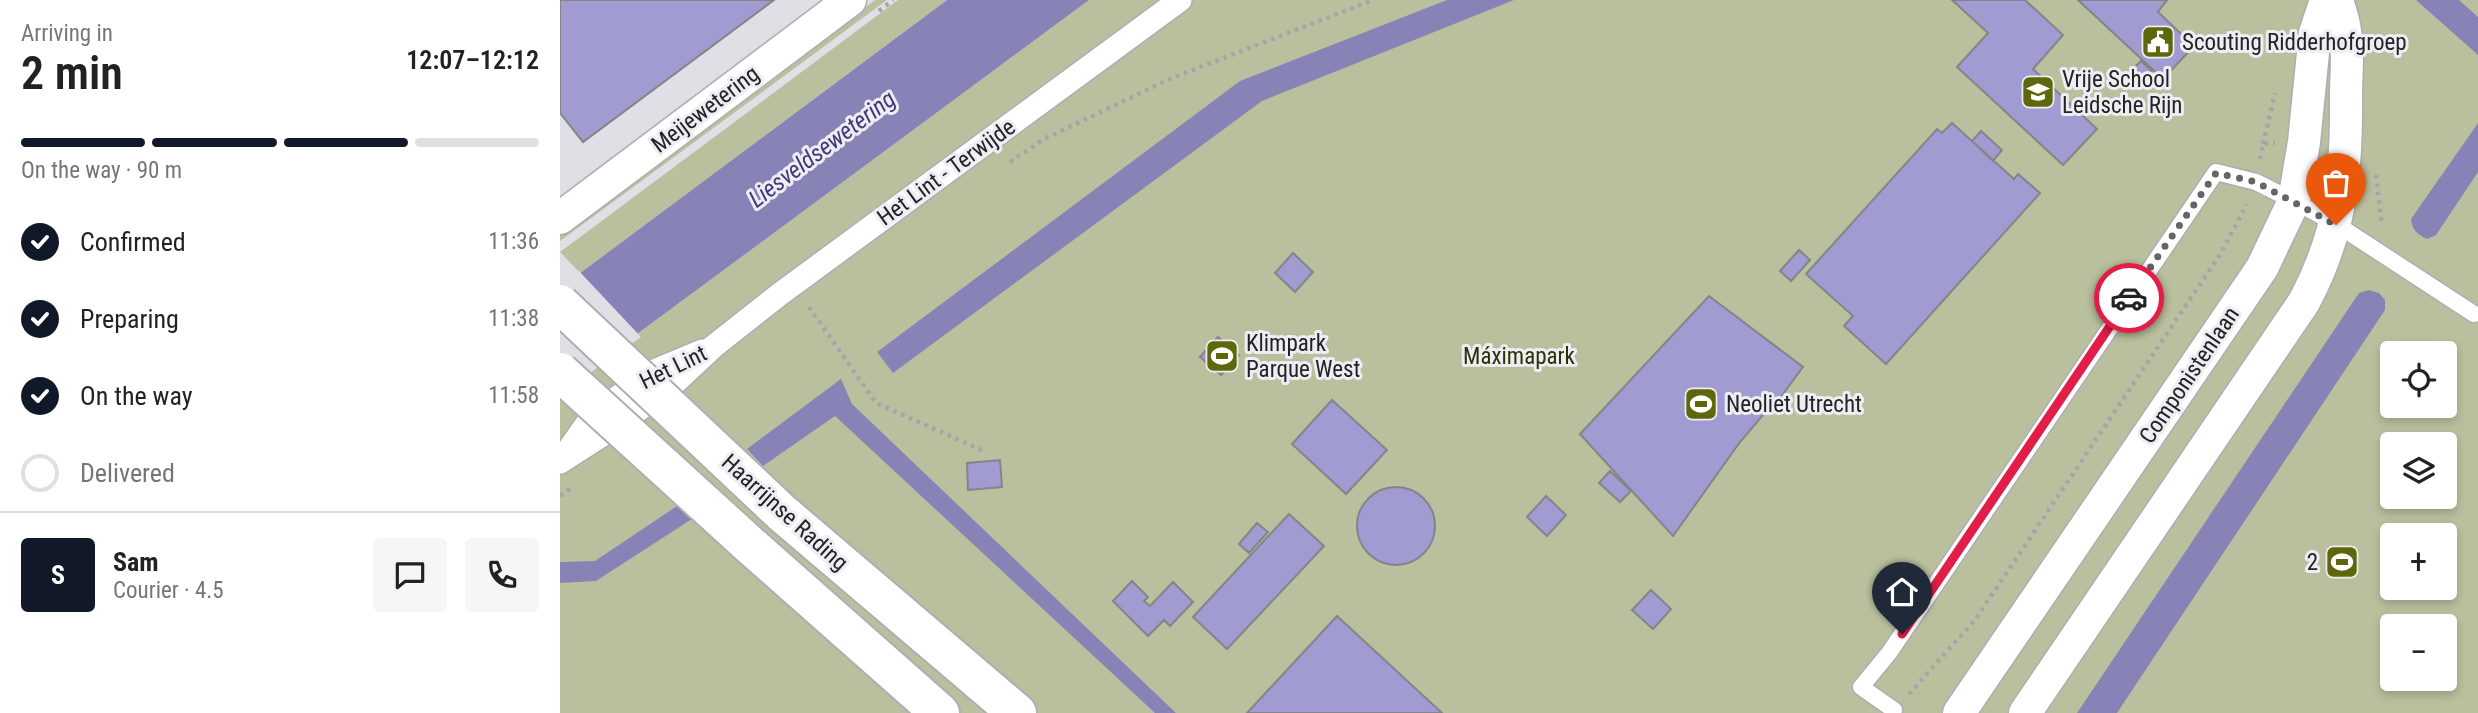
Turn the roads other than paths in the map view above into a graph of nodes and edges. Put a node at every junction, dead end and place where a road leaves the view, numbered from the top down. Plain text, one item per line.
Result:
1 (850, 0) edge
2 (1181, 0) edge
3 (2326, 0) edge
4 (2337, 0) edge
5 (2294, 201) junction
6 (560, 218) edge
7 (2336, 225) junction
8 (560, 304) edge
9 (2474, 314) dead end
10 (714, 345) joint
11 (560, 372) edge
12 (560, 461) edge
13 (1894, 712) edge
14 (940, 713) edge
15 (1017, 713) edge
16 (1959, 713) edge
17 (2025, 713) edge

1 - 6 street, Meijewetering
2 - 10 street, Het Lint - Terwijde
3 - 5 street, Componistenlaan
4 - 7 street
5 - 7 lane
5 - 13 lane
5 - 16 street, Componistenlaan
7 - 9 lane
7 - 17 street
8 - 15 main road, Haarrijnse Rading, bridge
10 - 12 street, Het Lint
11 - 14 main road, Haarrijnse Rading, bridge

